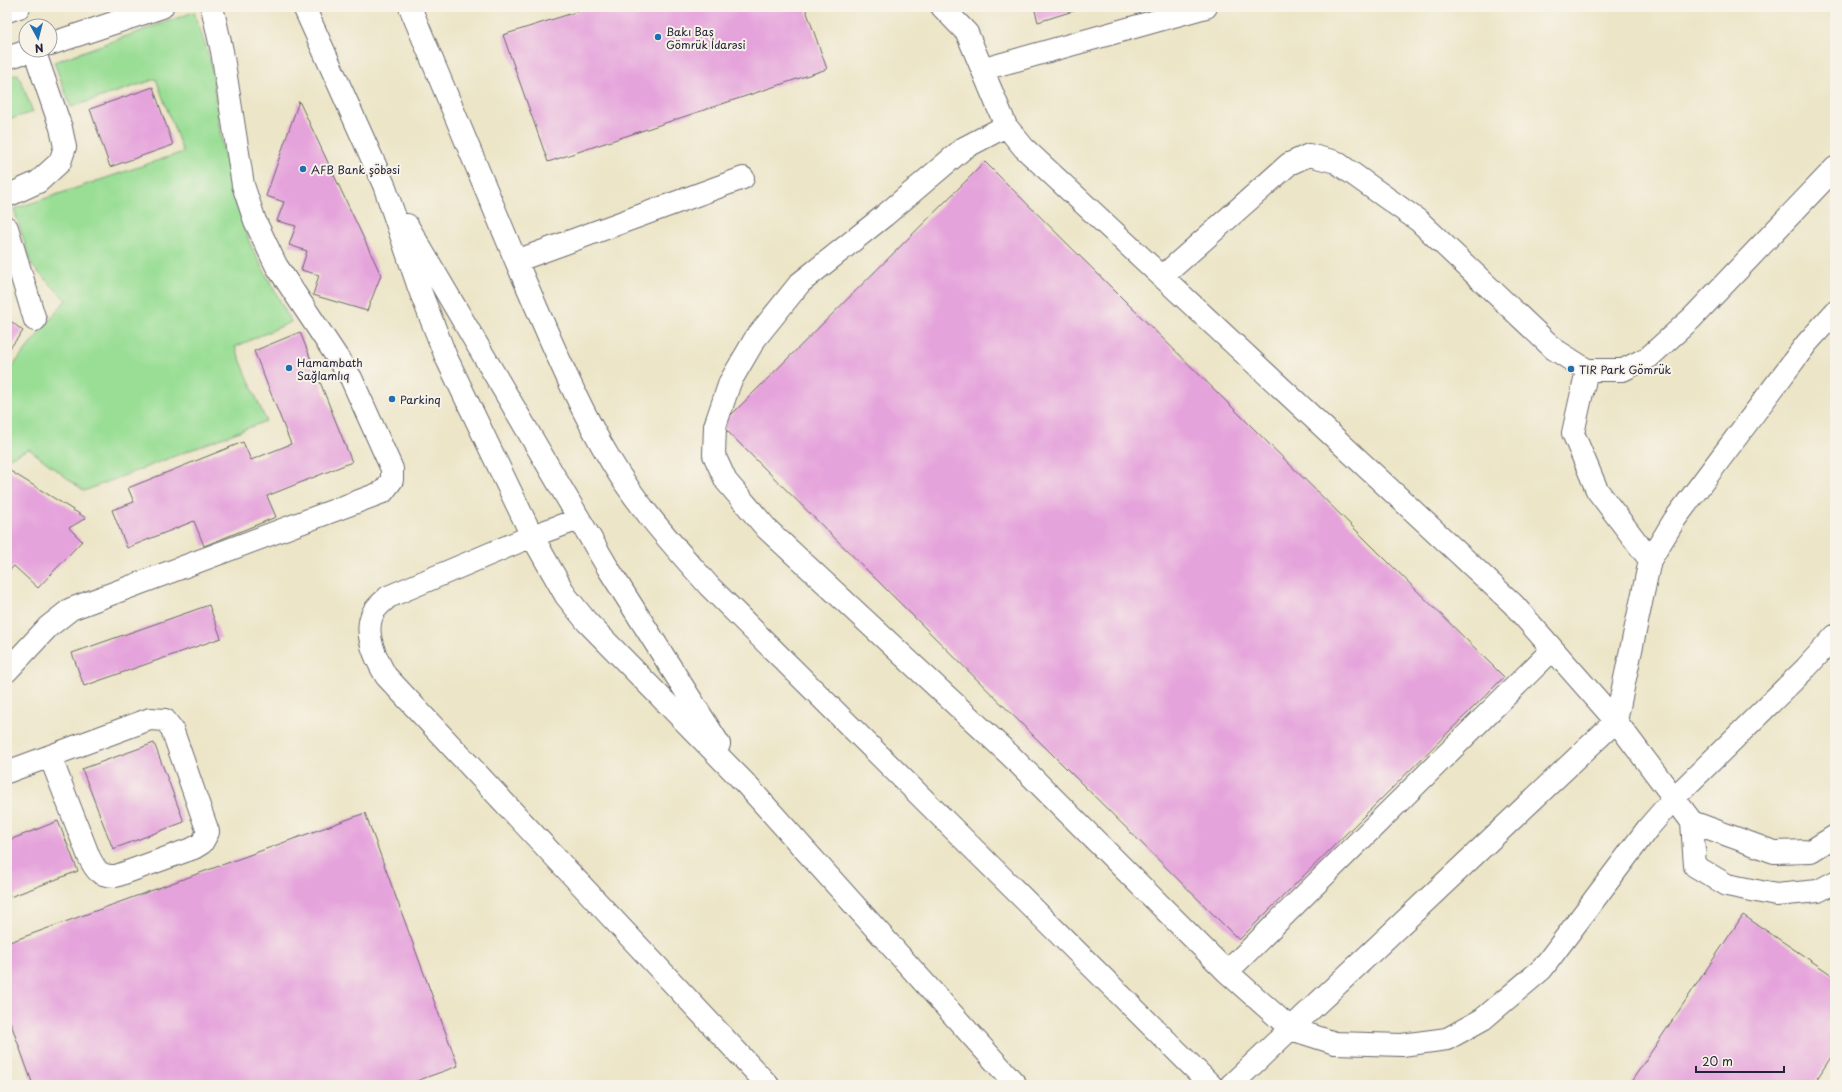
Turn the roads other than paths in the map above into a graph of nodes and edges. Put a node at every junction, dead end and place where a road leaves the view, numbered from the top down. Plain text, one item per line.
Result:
1 (19, 7) edge
2 (162, 7) edge
3 (212, 7) edge
4 (305, 7) edge
5 (410, 7) edge
6 (942, 7) edge
7 (1206, 7) edge
8 (7, 11) edge
9 (58, 41) edge
10 (18, 54) edge
11 (7, 58) edge
12 (35, 58) edge
13 (984, 69) junction
14 (1006, 126) junction
15 (1835, 168) edge
16 (743, 178) dead end
17 (384, 185) junction
18 (7, 196) edge
19 (7, 228) edge
20 (516, 261) junction
21 (1162, 277) junction
22 (1835, 312) edge
23 (34, 320) dead end
24 (1587, 370) junction
25 (579, 519) junction
26 (532, 536) junction
27 (1650, 560) junction
28 (1835, 636) edge
29 (1552, 650) junction
30 (7, 671) edge
31 (1616, 721) junction
32 (50, 756) junction
33 (7, 772) edge
34 (744, 782) junction
35 (1674, 798) junction
36 (1692, 822) junction
37 (1835, 836) edge
38 (1835, 882) edge
39 (1227, 972) junction
40 (1291, 1029) junction
41 (768, 1085) edge
42 (1016, 1085) edge
43 (1212, 1085) edge
44 (1231, 1085) edge

1 - 8 main road
2 - 9 main road
3 - 30 main road
4 - 17 main road
5 - 20 main road
6 - 13 main road
7 - 13 main road
10 - 11 main road
12 - 18 main road
13 - 14 main road
14 - 21 main road
14 - 39 main road
15 - 24 main road
16 - 20 main road
17 - 25 main road
17 - 26 main road
19 - 23 main road
20 - 43 main road
21 - 24 main road
21 - 29 main road
22 - 27 main road
24 - 27 main road
25 - 26 main road
25 - 34 main road
26 - 34 main road
26 - 41 main road
27 - 31 main road
28 - 35 main road
29 - 31 main road
29 - 39 main road
31 - 35 main road
31 - 40 main road
32 - 32 main road
32 - 33 main road
34 - 42 main road
35 - 36 main road
35 - 40 main road
36 - 37 main road
36 - 38 main road
39 - 40 main road
40 - 44 main road

